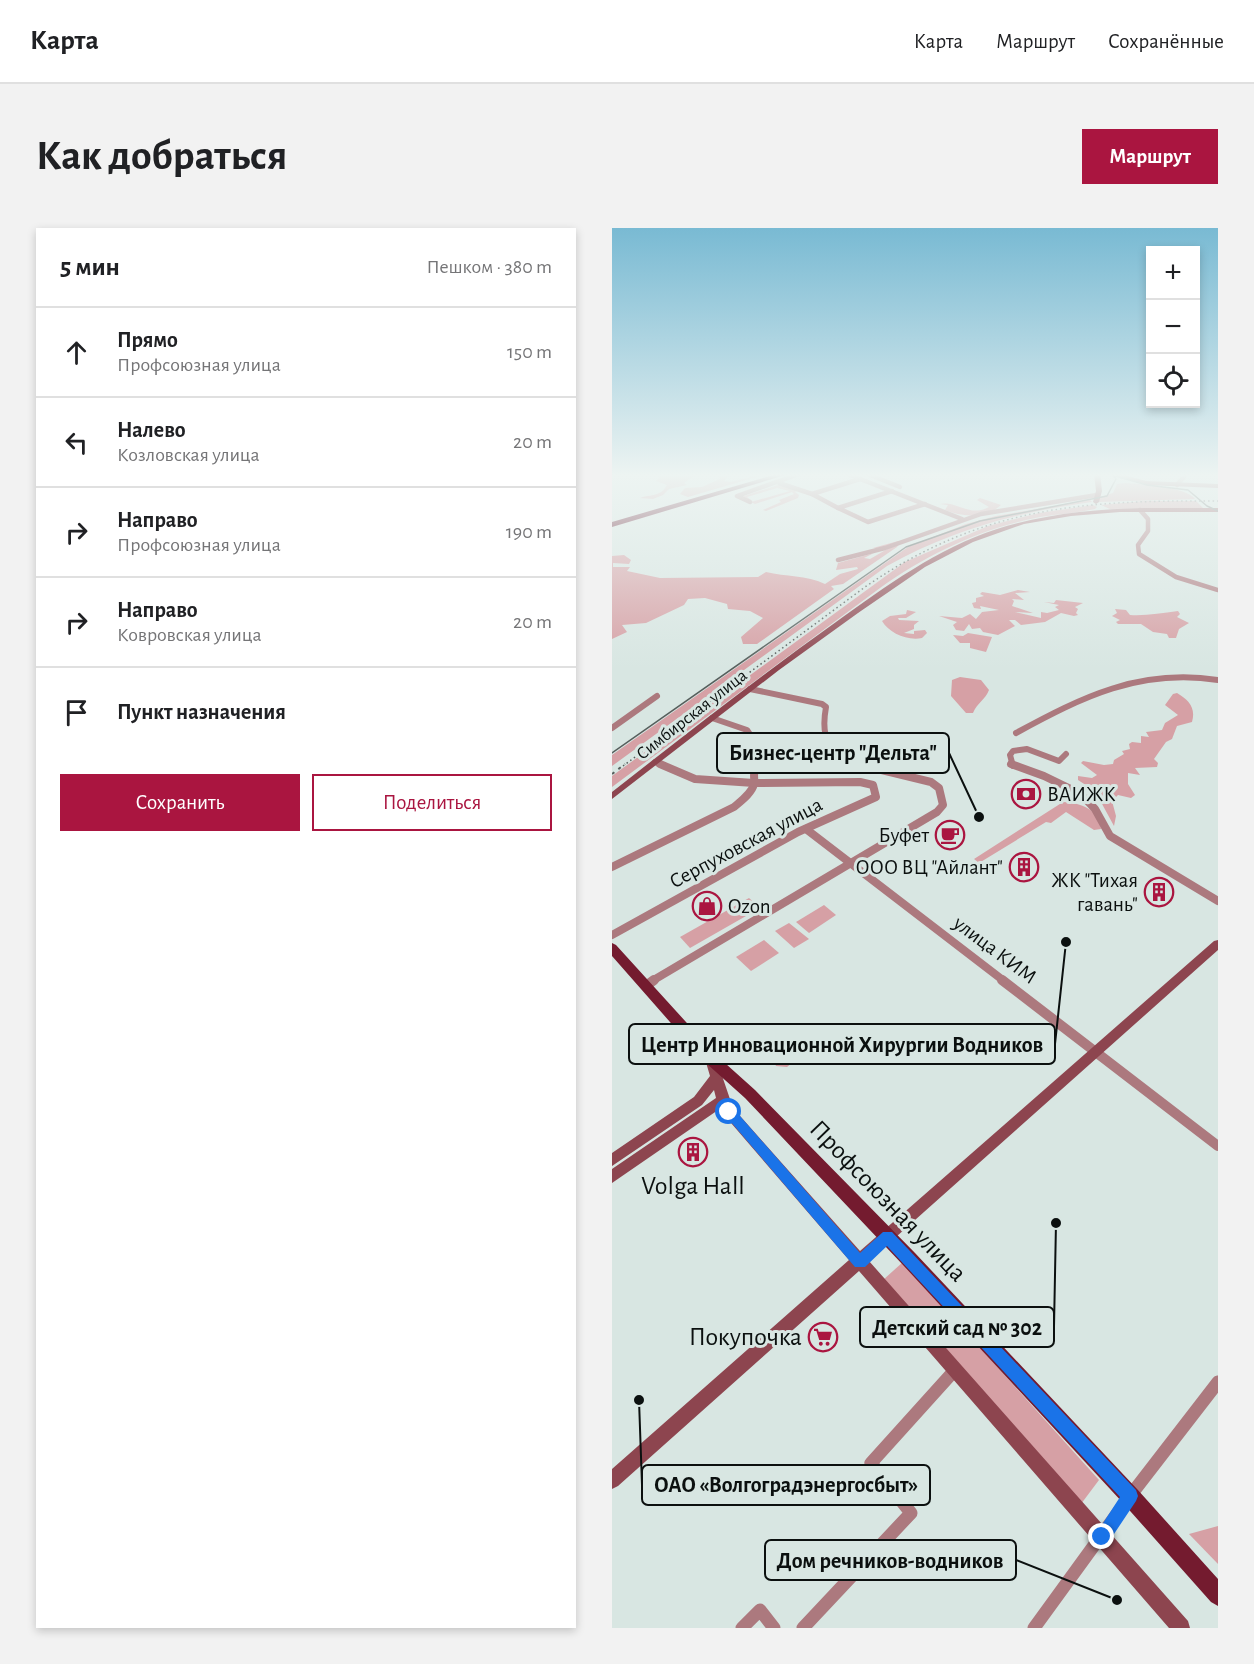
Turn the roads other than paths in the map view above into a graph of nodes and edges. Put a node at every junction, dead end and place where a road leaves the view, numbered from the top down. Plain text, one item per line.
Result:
1 (911, 538) edge
2 (982, 538) edge
3 (1143, 538) edge
4 (838, 562) dead end
5 (1218, 590) edge
6 (1218, 680) edge
7 (750, 689) junction
8 (657, 696) dead end
9 (712, 718) junction
10 (612, 728) edge
11 (1016, 734) dead end
12 (1066, 754) dead end
13 (655, 762) junction
14 (754, 783) junction
15 (612, 796) edge
16 (806, 829) junction
17 (852, 864) junction
18 (612, 867) edge
19 (1218, 901) edge
20 (612, 935) edge
21 (1218, 944) edge
22 (612, 948) edge
23 (646, 986) junction
24 (1096, 1049) junction
25 (711, 1059) junction
26 (716, 1078) junction
27 (723, 1100) junction
28 (1218, 1146) edge
29 (612, 1160) edge
30 (612, 1178) edge
31 (888, 1236) junction
32 (860, 1262) junction
33 (954, 1371) junction
34 (1218, 1382) edge
35 (612, 1480) edge
36 (1130, 1496) junction
37 (1102, 1537) junction
38 (1218, 1595) edge
39 (742, 1628) edge
40 (774, 1628) edge
41 (803, 1628) edge
42 (1034, 1628) edge
43 (1181, 1628) edge

1 - 4 street
2 - 7 main road, Симбирская улица
3 - 5 street
6 - 11 street
7 - 9 main road, Симбирская улица
7 - 17 street
8 - 10 street
9 - 13 main road, Симбирская улица
9 - 14 street
12 - 19 street
13 - 14 street
13 - 15 main road, Симбирская улица
14 - 16 street, Серпуховская улица
14 - 18 street
16 - 17 street, улица КИМ
16 - 20 street, Серпуховская улица
17 - 23 street
17 - 24 street, улица КИМ
21 - 24 main road
22 - 23 main road, Профсоюзная улица
23 - 25 main road, Профсоюзная улица
24 - 28 street, улица КИМ
24 - 31 main road
25 - 26 main road, Профсоюзная улица
25 - 31 main road, Профсоюзная улица
26 - 27 main road, Профсоюзная улица
26 - 29 main road
27 - 30 main road
27 - 32 main road, Профсоюзная улица
31 - 32 main road
31 - 36 main road, Профсоюзная улица
32 - 33 main road, Профсоюзная улица
32 - 35 main road
33 - 37 main road, Профсоюзная улица
33 - 41 street
34 - 36 street
36 - 37 street
36 - 38 main road, Профсоюзная улица
37 - 42 street
37 - 43 main road, Профсоюзная улица
39 - 40 street

